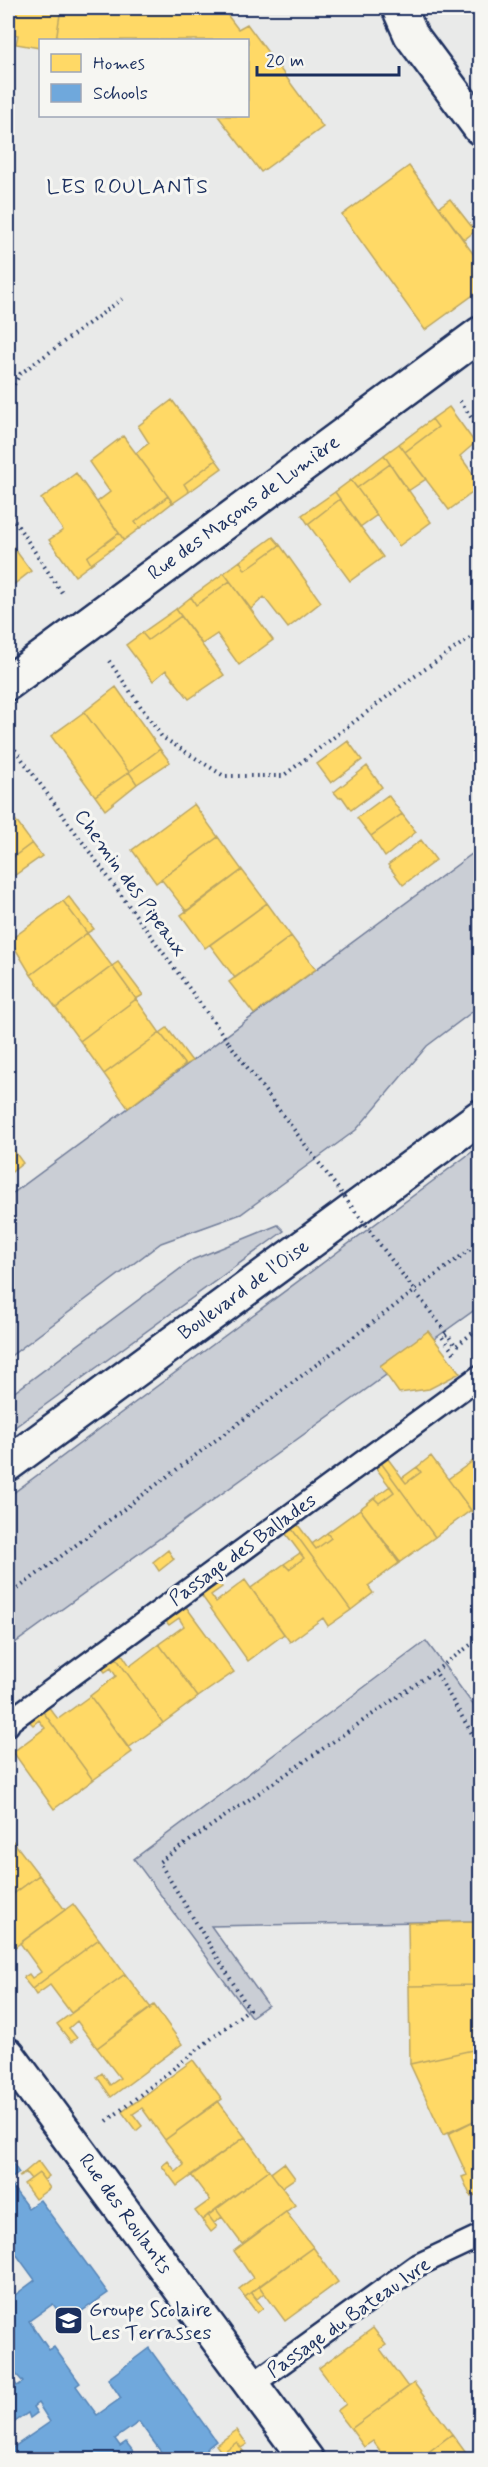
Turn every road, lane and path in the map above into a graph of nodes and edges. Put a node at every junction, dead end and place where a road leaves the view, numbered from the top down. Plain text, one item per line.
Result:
1 (399, 8) edge
2 (474, 8) edge
3 (480, 9) edge
4 (480, 128) edge
5 (8, 274) edge
6 (10, 292) dead end
7 (122, 299) dead end
8 (480, 334) edge
9 (8, 395) edge
10 (8, 512) edge
11 (84, 626) junction
12 (480, 631) edge
13 (8, 682) edge
14 (8, 740) edge
15 (480, 1117) edge
16 (480, 1242) edge
17 (480, 1327) edge
18 (447, 1334) junction
19 (444, 1339) dead end
20 (480, 1376) edge
21 (8, 1464) edge
22 (8, 1596) edge
23 (480, 1638) edge
24 (435, 1671) junction
25 (8, 1725) edge
26 (480, 1748) edge
27 (8, 2055) edge
28 (75, 2146) junction
29 (480, 2236) edge
30 (250, 2386) junction
31 (307, 2460) edge

1 - 4 street
2 - 3 path
5 - 6 path
7 - 9 path
8 - 11 street, Rue des Maçons de Lumière
10 - 11 path
11 - 12 path
11 - 13 street, Rue des Maçons de Lumière
14 - 18 path, Chemin des Pipeaux, bridge
15 - 21 street, Boulevard de l'Oise
16 - 22 path
17 - 18 path
18 - 19 path, bridge
20 - 25 lane, Passage des Ballades
23 - 24 path
24 - 26 path
24 - 28 path
27 - 28 street, Rue des Roulants
28 - 30 street, Rue des Roulants
29 - 30 lane, Passage du Bateau Ivre
30 - 31 street, Rue des Roulants

